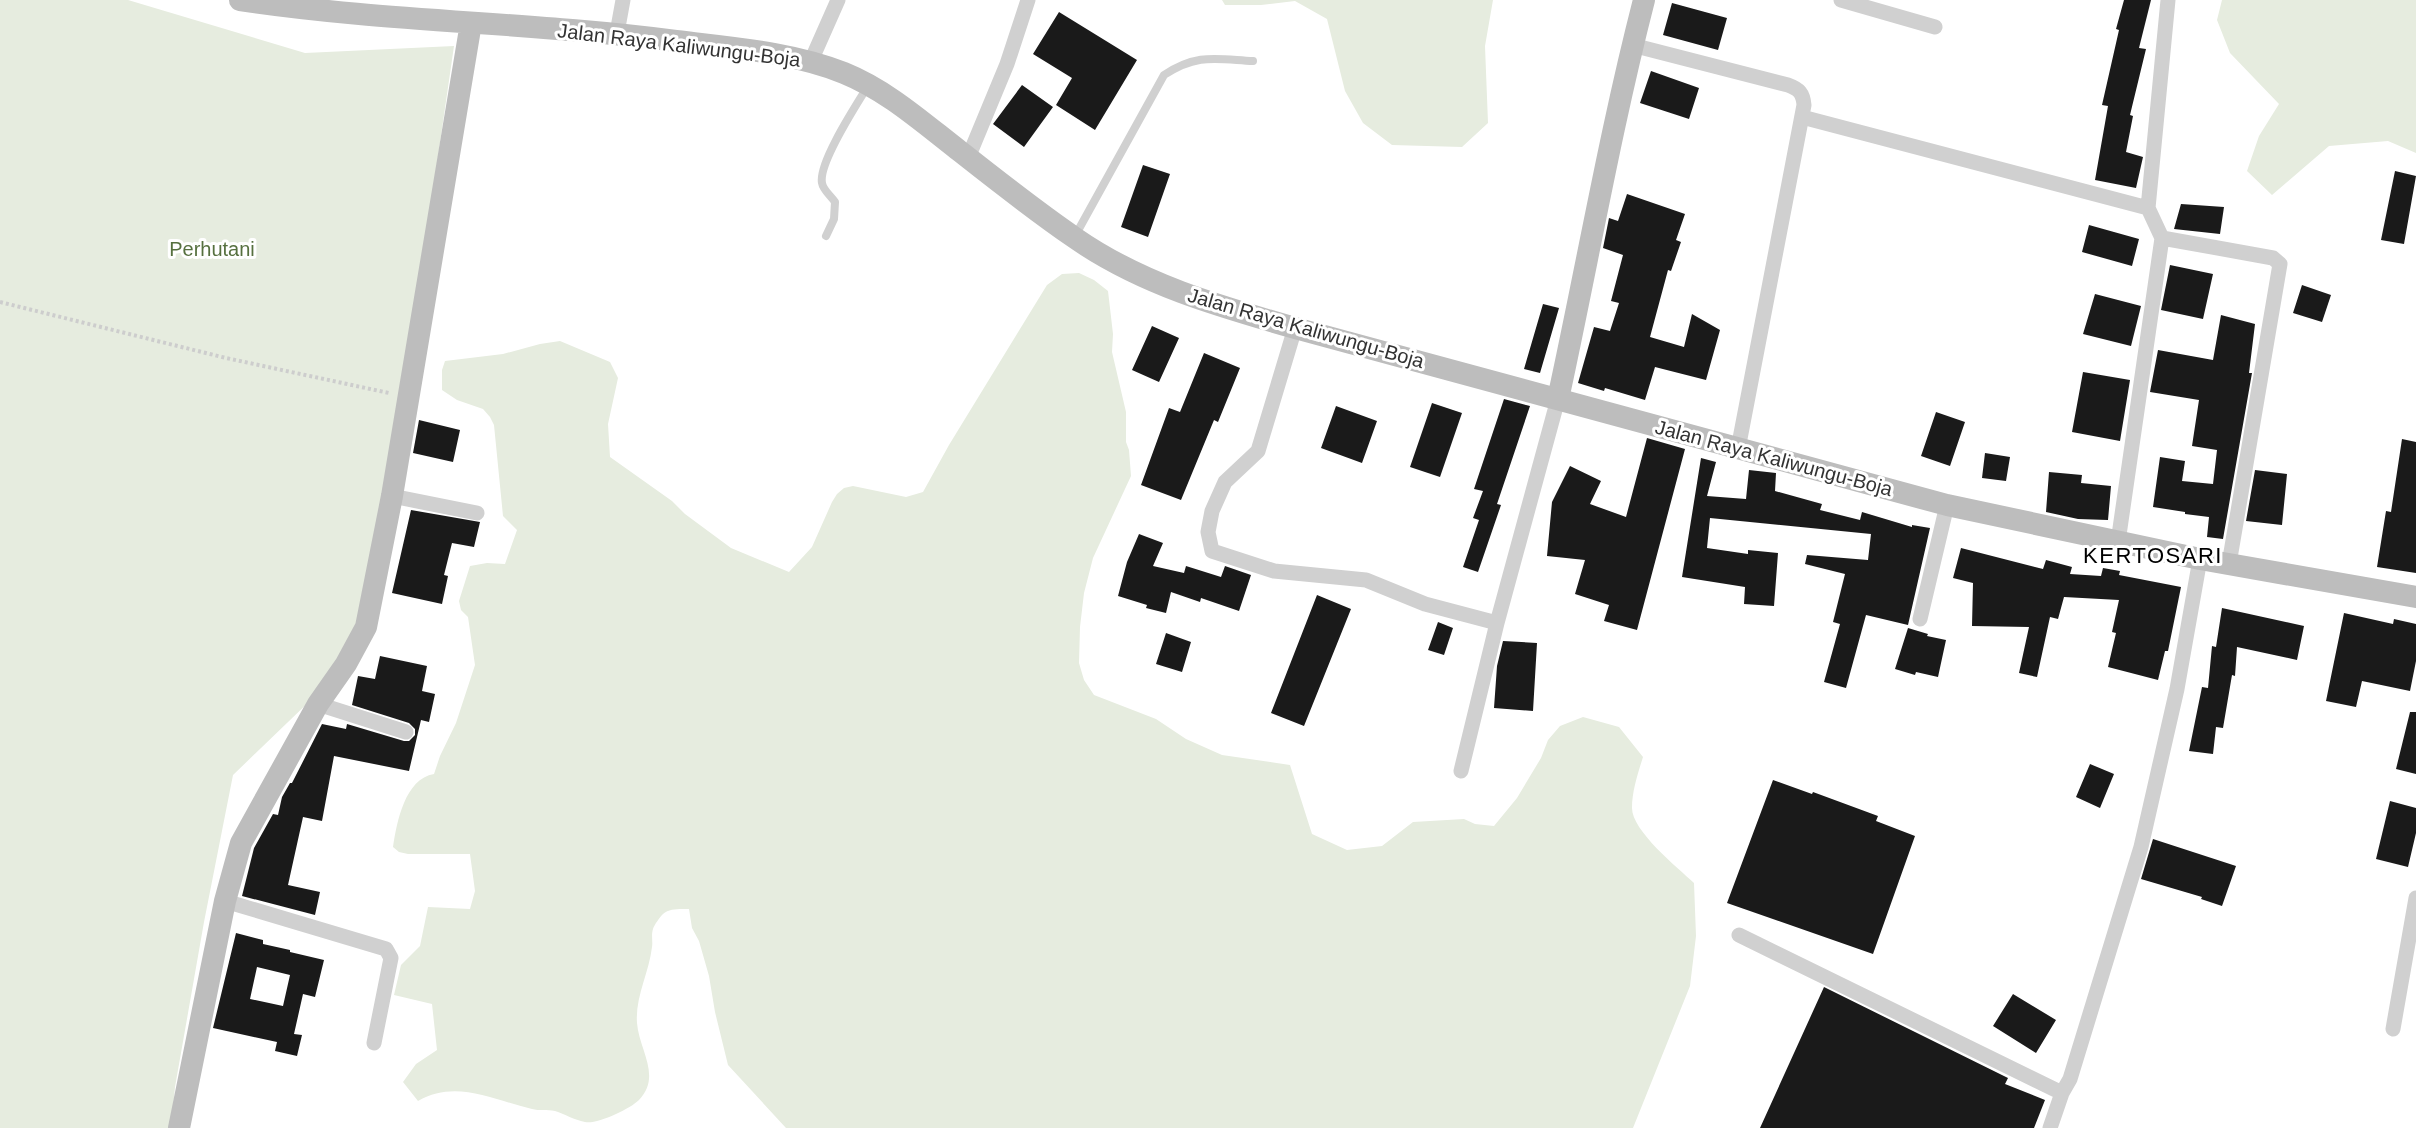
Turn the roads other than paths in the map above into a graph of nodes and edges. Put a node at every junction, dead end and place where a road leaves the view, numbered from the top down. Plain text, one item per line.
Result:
1 (240, 0) edge
2 (623, 0) edge
3 (838, 0) edge
4 (1028, 0) edge
5 (1644, 0) edge
6 (1841, 0) edge
7 (2169, 0) edge
8 (275, 3) edge
9 (471, 23) junction
10 (1935, 27) dead end
11 (617, 33) junction
12 (1632, 45) junction
13 (811, 61) junction
14 (1253, 61) dead end
15 (869, 85) junction
16 (1802, 117) junction
17 (968, 158) junction
18 (2148, 208) junction
19 (826, 236) dead end
20 (1074, 238) junction
21 (2162, 238) junction
22 (1295, 328) junction
23 (1558, 399) junction
24 (1738, 449) junction
25 (392, 496) junction
26 (1947, 505) junction
27 (477, 513) dead end
28 (2118, 542) junction
29 (2200, 559) junction
30 (2229, 564) junction
31 (2416, 597) edge
32 (1920, 619) dead end
33 (1497, 623) junction
34 (318, 704) junction
35 (406, 732) dead end
36 (1461, 771) dead end
37 (2416, 898) edge
38 (225, 901) junction
39 (1739, 935) dead end
40 (2394, 1029) dead end
41 (374, 1043) dead end
42 (2062, 1093) junction
43 (179, 1128) edge
44 (2050, 1128) edge

1 - 8 main road, Jalan Raya Kaliwungu-Boja
2 - 11 street
3 - 13 street
4 - 17 street
5 - 12 main road
6 - 10 street
7 - 18 street
8 - 9 main road, Jalan Raya Kaliwungu-Boja
9 - 11 main road, Jalan Raya Kaliwungu-Boja
9 - 25 main road
11 - 13 main road, Jalan Raya Kaliwungu-Boja
12 - 16 street
12 - 23 main road
13 - 15 main road, Jalan Raya Kaliwungu-Boja
14 - 20 lane
15 - 17 main road, Jalan Raya Kaliwungu-Boja
15 - 19 lane
16 - 18 street
16 - 24 street
17 - 20 main road, Jalan Raya Kaliwungu-Boja
18 - 21 street
20 - 22 main road, Jalan Raya Kaliwungu-Boja
21 - 28 street
21 - 30 street
22 - 23 main road, Jalan Raya Kaliwungu-Boja
22 - 33 street
23 - 24 main road, Jalan Raya Kaliwungu-Boja
23 - 33 street
24 - 26 main road, Jalan Raya Kaliwungu-Boja
25 - 27 street
25 - 34 main road
26 - 28 main road, Jalan Raya Kaliwungu-Boja
26 - 32 street
28 - 29 main road, Jalan Raya Kaliwungu-Boja
29 - 30 main road, Jalan Raya Kaliwungu-Boja
29 - 42 street
30 - 31 main road, Jalan Raya Kaliwungu-Boja
33 - 36 street
34 - 35 street
34 - 38 main road
37 - 40 street
38 - 41 street
38 - 43 main road
39 - 42 street
42 - 44 street

